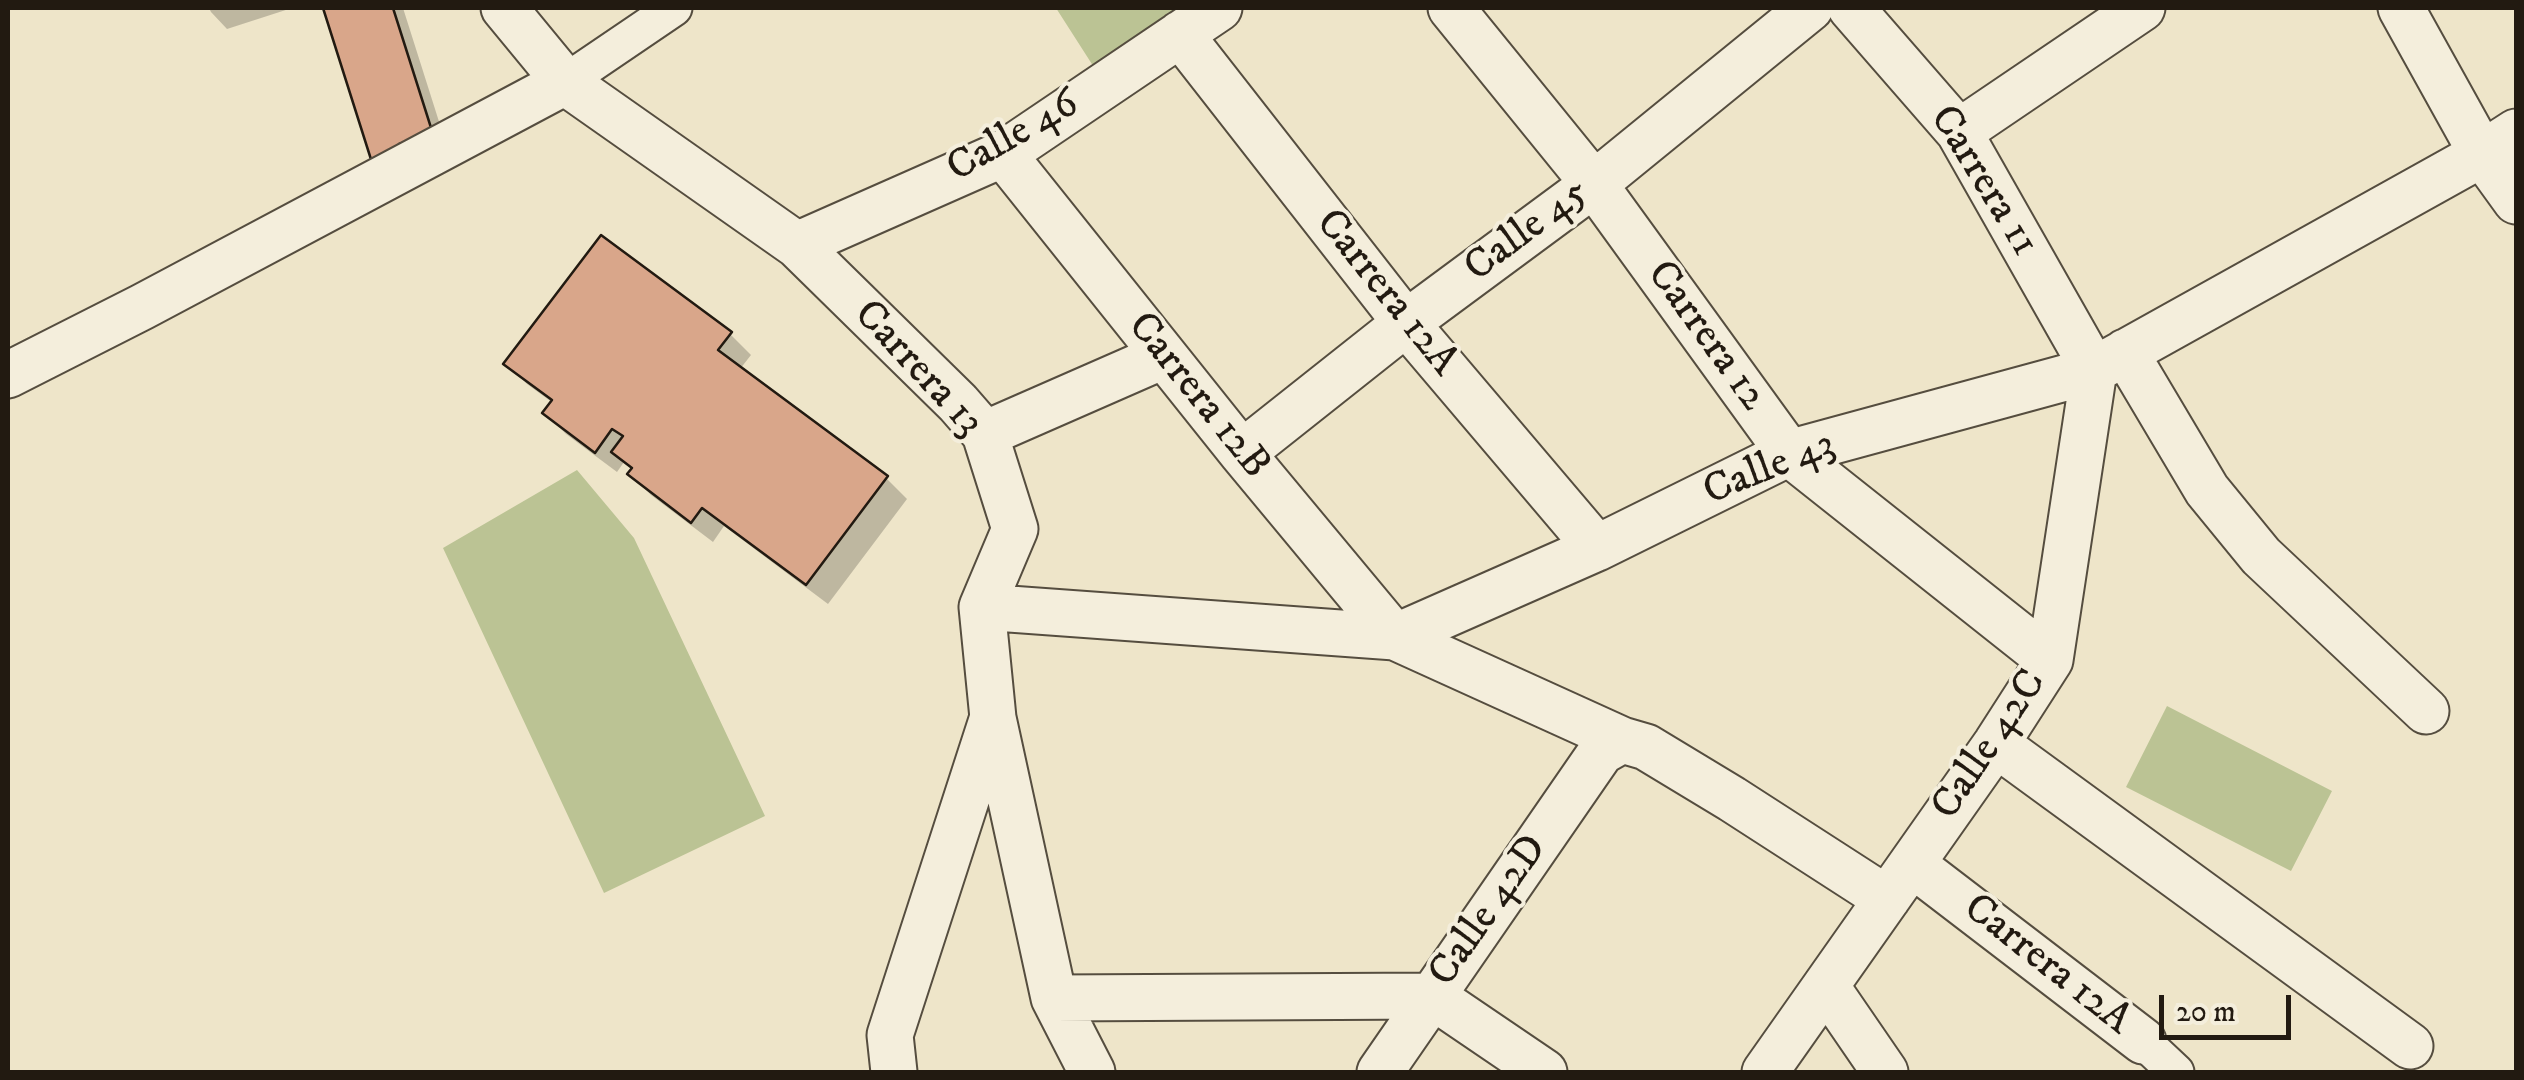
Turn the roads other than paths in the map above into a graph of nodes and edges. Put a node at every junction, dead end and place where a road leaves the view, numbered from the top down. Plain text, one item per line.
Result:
1 (504, 8) edge
2 (674, 8) edge
3 (1219, 8) edge
4 (1451, 8) edge
5 (1810, 8) edge
6 (1851, 8) edge
7 (2142, 8) edge
8 (2401, 8) edge
9 (1180, 34) junction
10 (565, 82) junction
11 (1960, 132) junction
12 (2499, 143) edge
13 (1002, 154) junction
14 (1594, 184) junction
15 (2516, 201) edge
16 (797, 245) junction
17 (1406, 323) junction
18 (1163, 356) junction
19 (2110, 361) junction
20 (8, 374) edge
21 (984, 434) junction
22 (1242, 453) junction
23 (1790, 453) junction
24 (1598, 548) junction
25 (982, 607) junction
26 (1395, 637) junction
27 (2050, 660) junction
28 (2426, 711) dead end
29 (993, 718) junction
30 (1996, 744) junction
31 (1611, 746) junction
32 (1899, 881) junction
33 (1826, 986) junction
34 (1432, 996) junction
35 (1054, 998) junction
36 (2143, 1040) joint
37 (2410, 1046) dead end
38 (894, 1072) edge
39 (1092, 1072) edge
40 (1380, 1072) edge
41 (1544, 1072) edge
42 (1765, 1072) edge
43 (1885, 1072) edge
44 (2176, 1072) edge

1 - 10 street, Carrera 13
2 - 10 street
3 - 9 street, Calle 46
4 - 14 street, Carrera 12
5 - 14 street, Calle 45
6 - 11 street, Carrera 11
7 - 11 street
8 - 12 street
9 - 13 street, Calle 46
9 - 17 street, Carrera 12A
10 - 16 street, Carrera 13
10 - 20 street
11 - 19 street, Carrera 11
12 - 15 street
12 - 19 street, Calle 43
13 - 16 street, Calle 46
13 - 18 street, Carrera 12B
14 - 17 street, Calle 45
14 - 23 street, Carrera 12
16 - 21 street, Carrera 13
17 - 22 street, Calle 45
17 - 24 street, Carrera 12A
18 - 21 street
18 - 22 street, Carrera 12B
19 - 23 street, Calle 43
19 - 27 street, Calle 42C
19 - 28 street, Carrera 11
21 - 25 street, Carrera 13
22 - 26 street, Carrera 12B
23 - 24 street, Calle 43
23 - 27 street, Carrera 12
24 - 26 street, Calle 43
25 - 26 street, Calle 43
25 - 29 street, Carrera 13
26 - 31 street, Carrera 12A
27 - 30 street, Calle 42C
29 - 35 street, Carrera 13
29 - 38 street
30 - 32 street, Calle 42C
30 - 37 street
31 - 32 street, Carrera 12A
31 - 34 street, Calle 42D
32 - 33 street, Calle 42C
32 - 36 street, Carrera 12A
33 - 42 street, Calle 42C
33 - 43 street
34 - 35 street
34 - 40 street, Calle 42D
34 - 41 street
35 - 39 street, Carrera 13
36 - 44 street, Carrera 12A

